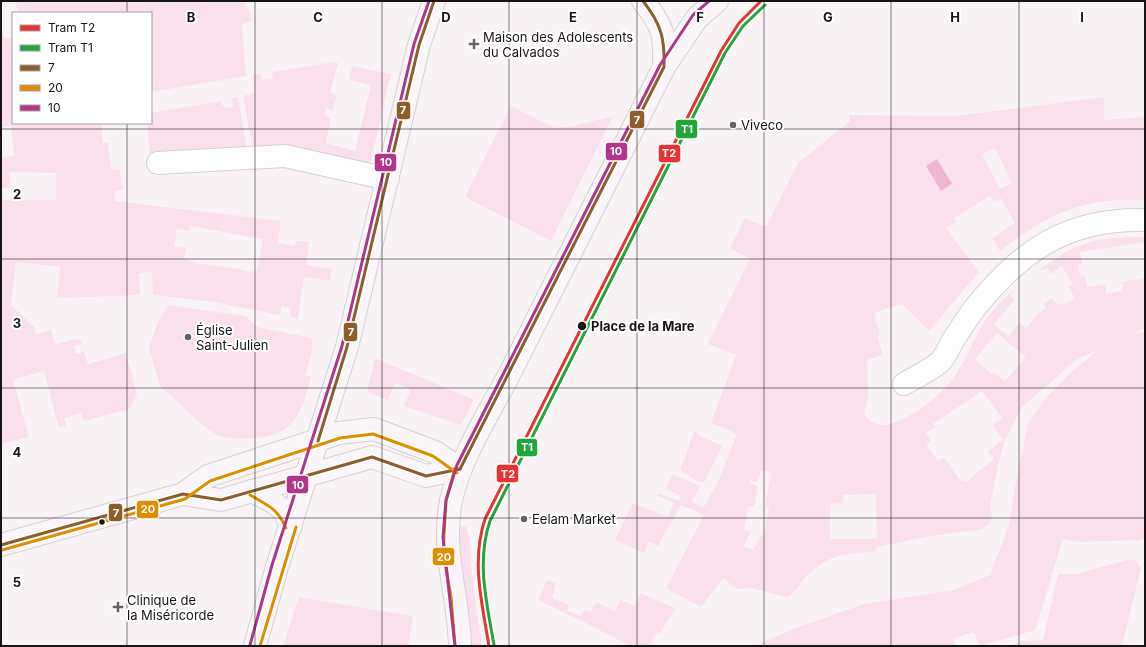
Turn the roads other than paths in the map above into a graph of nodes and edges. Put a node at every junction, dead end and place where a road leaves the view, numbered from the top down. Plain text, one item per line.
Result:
1 (434, 1) edge
2 (643, 1) edge
3 (717, 1) edge
4 (664, 67) junction
5 (158, 163) dead end
6 (388, 180) junction
7 (1145, 220) edge
8 (904, 384) dead end
9 (318, 441) junction
10 (460, 469) junction
11 (307, 475) junction
12 (252, 491) junction
13 (183, 494) junction
14 (291, 526) junction
15 (1, 545) edge
16 (255, 646) edge
17 (460, 646) edge

1 - 6 main road
2 - 4 main road
3 - 4 main road
4 - 10 main road
5 - 6 street
6 - 9 main road
7 - 8 street
9 - 10 main road
9 - 11 main road
9 - 13 main road
10 - 11 main road
10 - 17 main road
11 - 12 main road
11 - 14 main road
12 - 13 main road
12 - 14 main road
13 - 15 main road
14 - 16 main road

